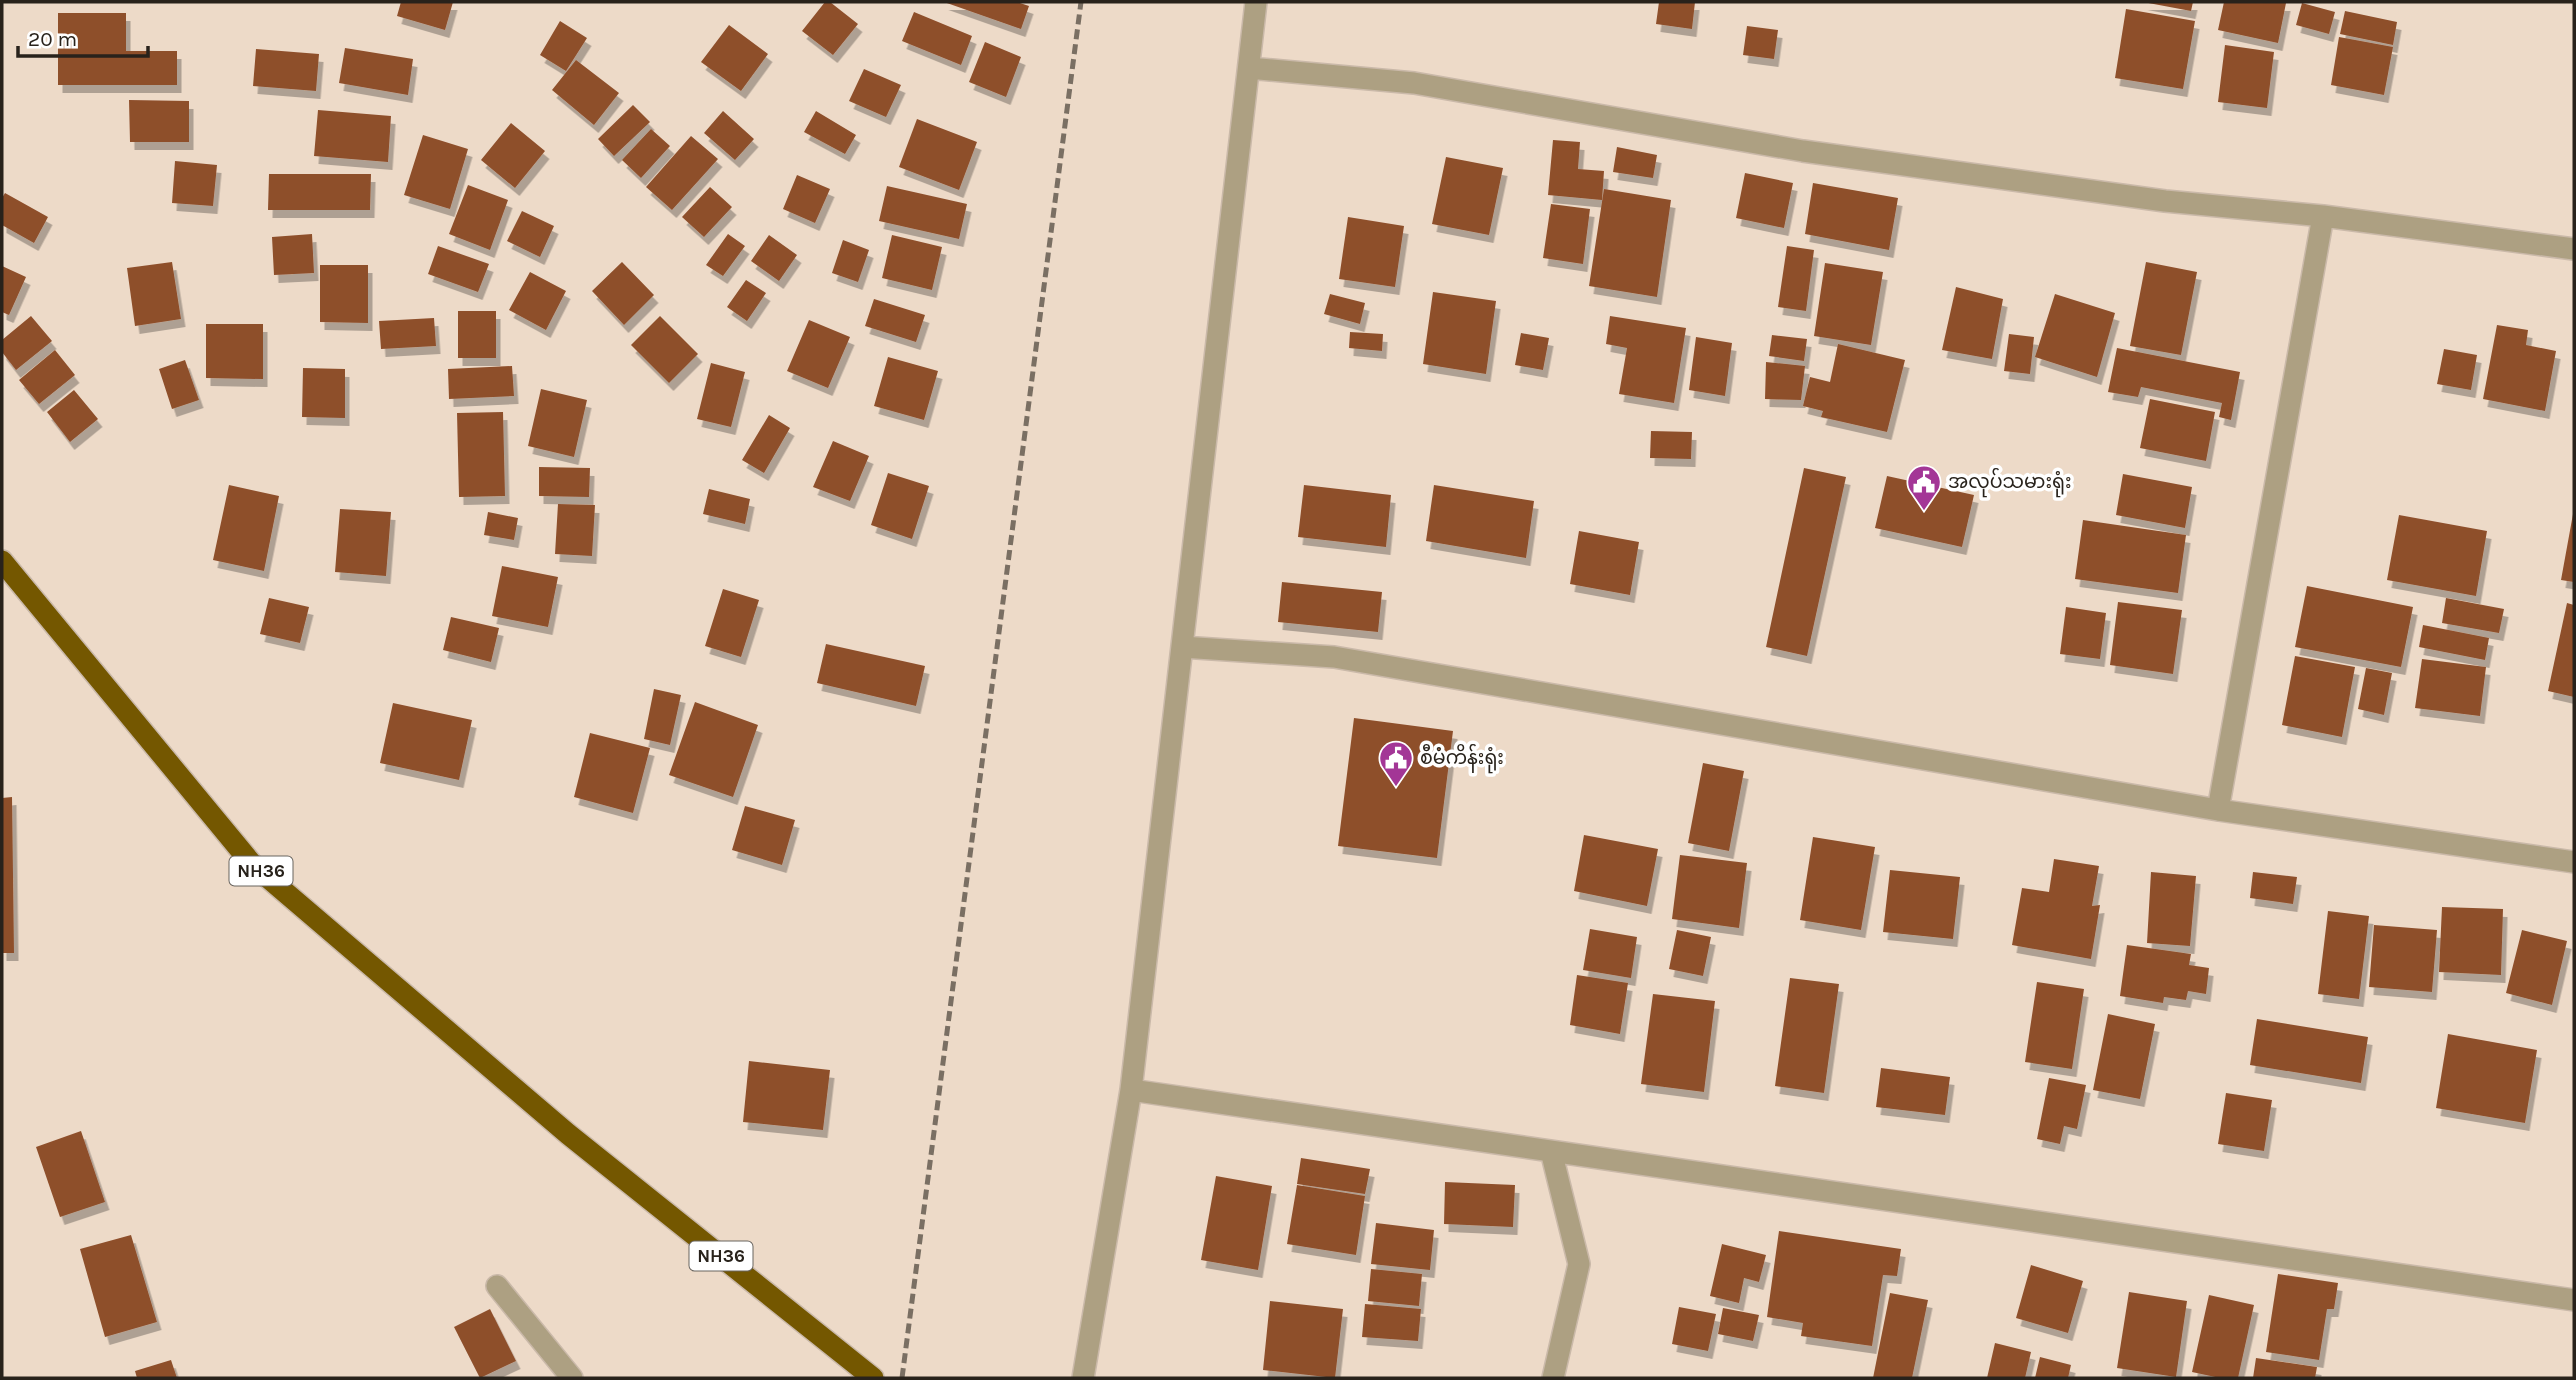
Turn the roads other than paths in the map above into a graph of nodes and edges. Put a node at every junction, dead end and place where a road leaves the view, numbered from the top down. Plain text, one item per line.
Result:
1 (1256, 2) edge
2 (1249, 68) junction
3 (2323, 216) junction
4 (2574, 249) edge
5 (2, 561) edge
6 (1182, 647) junction
7 (2218, 810) junction
8 (2574, 862) edge
9 (1131, 1090) junction
10 (1551, 1151) junction
11 (497, 1286) dead end
12 (2574, 1300) edge
13 (572, 1378) edge
14 (873, 1378) edge
15 (1083, 1378) edge
16 (1553, 1378) edge

1 - 2 street
2 - 3 street
2 - 6 street
3 - 4 street
3 - 7 street
5 - 14 highway, NH36
6 - 7 street
6 - 9 street
7 - 8 street
9 - 10 street
9 - 15 street
10 - 12 street
10 - 16 street
11 - 13 street

